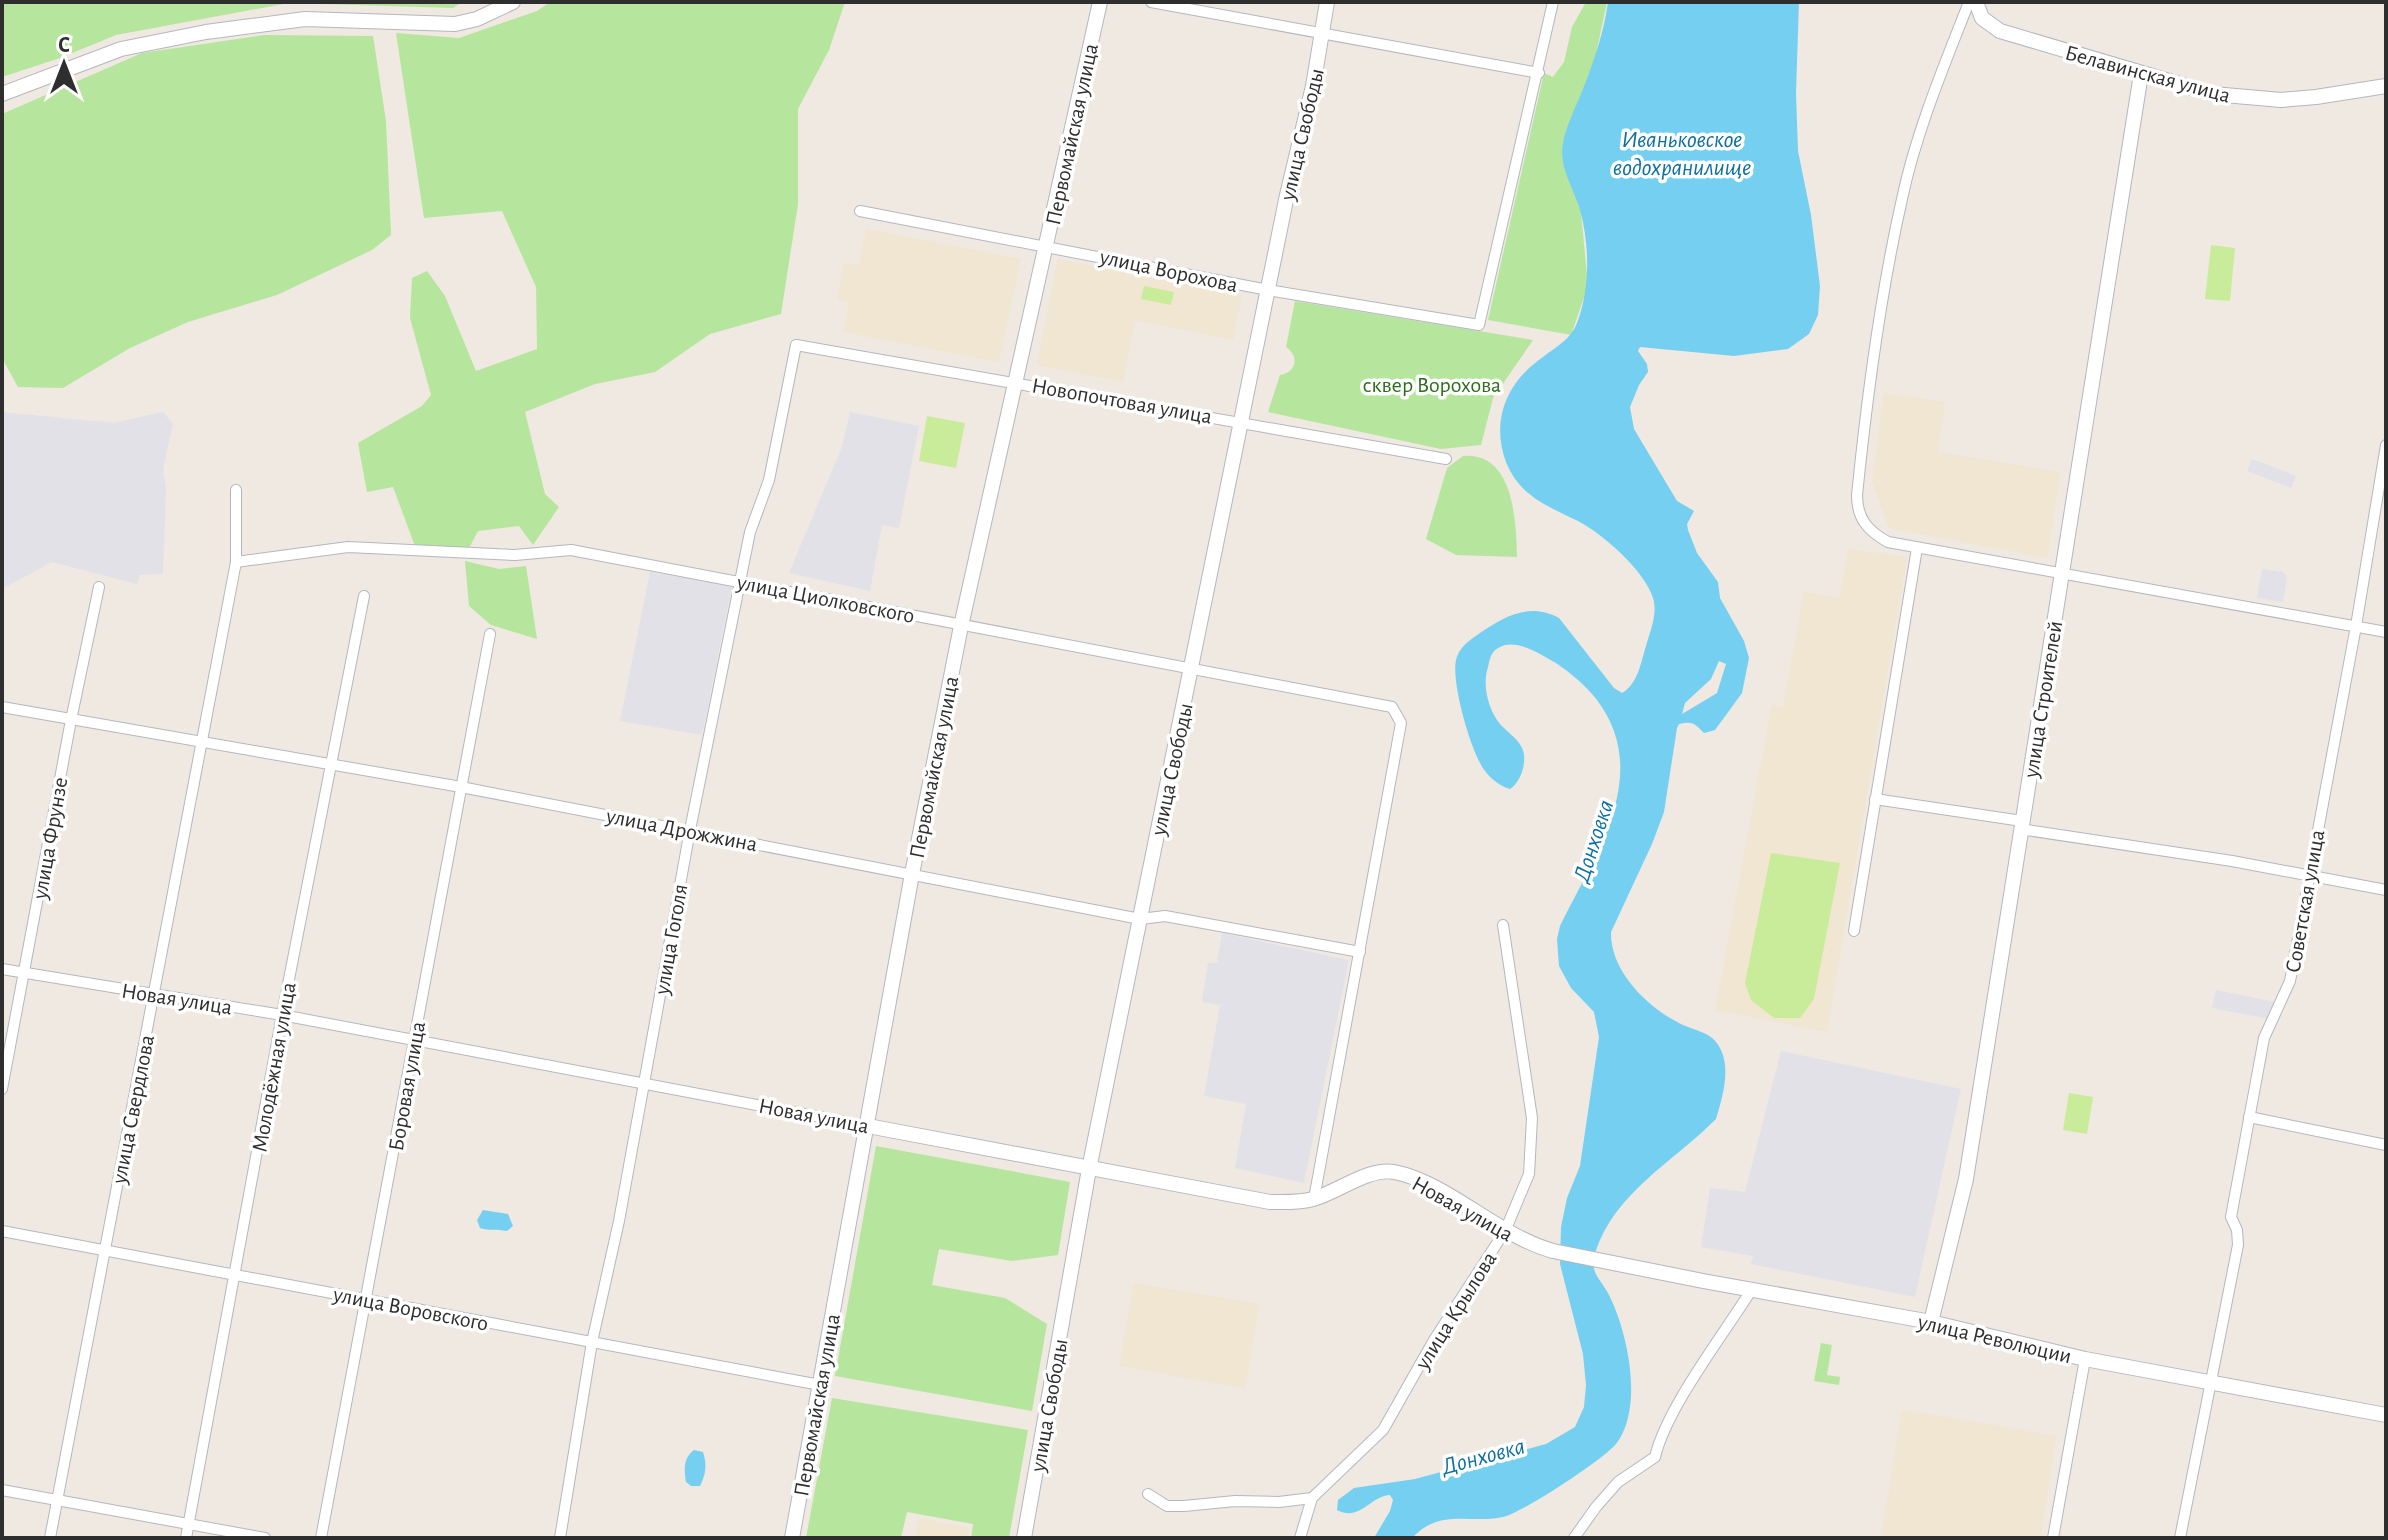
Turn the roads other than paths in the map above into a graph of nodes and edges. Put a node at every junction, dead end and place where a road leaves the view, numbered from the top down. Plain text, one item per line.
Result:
1 (513, 2) edge
2 (1100, 2) edge
3 (1151, 2) edge
4 (1327, 2) edge
5 (1553, 2) edge
6 (1969, 2) edge
7 (1976, 2) edge
8 (1322, 34) junction
9 (1539, 73) junction
10 (2141, 74) junction
11 (2386, 86) edge
12 (2, 94) edge
13 (860, 211) dead end
14 (1047, 245) junction
15 (1268, 290) junction
16 (796, 345) joint
17 (1015, 382) junction
18 (1241, 421) junction
19 (2386, 445) edge
20 (1446, 459) dead end
21 (236, 490) dead end
22 (1917, 548) junction
23 (236, 562) junction
24 (2062, 574) junction
25 (740, 581) junction
26 (99, 587) dead end
27 (364, 596) dead end
28 (961, 626) junction
29 (2356, 626) junction
30 (2386, 632) edge
31 (490, 634) dead end
32 (1192, 667) junction
33 (2, 707) edge
34 (71, 720) junction
35 (201, 743) junction
36 (331, 765) junction
37 (461, 787) junction
38 (1875, 799) junction
39 (2021, 825) junction
40 (690, 830) junction
41 (912, 874) junction
42 (2308, 875) junction
43 (2386, 890) edge
44 (1140, 919) junction
45 (1503, 925) dead end
46 (1854, 931) dead end
47 (1360, 952) junction
48 (2, 969) edge
49 (24, 973) junction
50 (153, 995) junction
51 (282, 1015) junction
52 (415, 1039) junction
53 (644, 1082) junction
54 (2, 1089) edge
55 (2249, 1117) junction
56 (868, 1126) junction
57 (2386, 1145) edge
58 (1089, 1169) junction
59 (1314, 1199) junction
60 (2, 1231) edge
61 (1505, 1231) junction
62 (105, 1250) junction
63 (1604, 1262) joint
64 (236, 1275) junction
65 (1752, 1289) junction
66 (368, 1300) junction
67 (1931, 1322) junction
68 (592, 1342) junction
69 (2085, 1359) junction
70 (2210, 1383) junction
71 (820, 1385) junction
72 (2386, 1415) edge
73 (2, 1490) edge
74 (1148, 1494) dead end
75 (1312, 1498) junction
76 (57, 1499) junction
77 (189, 1523) junction
78 (50, 1538) edge
79 (186, 1538) edge
80 (265, 1538) edge
81 (321, 1538) edge
82 (560, 1538) edge
83 (792, 1538) edge
84 (1024, 1538) edge
85 (1300, 1538) edge
86 (1574, 1538) edge
87 (2053, 1538) edge
88 (2180, 1538) edge

1 - 12 main road
2 - 14 main road, Первомайская улица
3 - 8 street
4 - 8 main road, улица Свободы
5 - 9 street
6 - 22 street
7 - 10 main road, Белавинская улица
8 - 9 street
8 - 15 main road, улица Свободы
9 - 15 street, улица Ворохова
10 - 11 main road, Белавинская улица
10 - 24 main road, улица Строителей
13 - 14 street, улица Ворохова
14 - 15 street, улица Ворохова
14 - 17 main road, Первомайская улица
15 - 18 main road, улица Свободы
16 - 17 street, Новопочтовая улица
16 - 25 street, улица Гоголя
17 - 18 street, Новопочтовая улица
17 - 28 main road, Первомайская улица
18 - 20 street, Новопочтовая улица
18 - 32 main road, улица Свободы
19 - 29 street, Советская улица
21 - 23 street, улица Свердлова
22 - 24 street
22 - 38 street
23 - 25 street, улица Циолковского
23 - 35 street, улица Свердлова
24 - 29 street
24 - 39 main road, улица Строителей
25 - 28 street, улица Циолковского
25 - 40 street, улица Гоголя
26 - 34 street, улица Фрунзе
27 - 36 street, Молодёжная улица
28 - 32 street, улица Циолковского
28 - 41 main road, Первомайская улица
29 - 30 street
29 - 42 street, Советская улица
31 - 37 street, Боровая улица
32 - 44 main road, улица Свободы
32 - 47 street, улица Циолковского
33 - 34 street, улица Дрожжина
34 - 35 street, улица Дрожжина
34 - 49 street, улица Фрунзе
35 - 36 street, улица Дрожжина
35 - 50 street, улица Свердлова
36 - 37 street, улица Дрожжина
36 - 51 street, Молодёжная улица
37 - 40 street, улица Дрожжина
37 - 52 street, Боровая улица
38 - 39 street
38 - 46 street
39 - 42 street
39 - 67 main road, улица Строителей
40 - 41 street, улица Дрожжина
40 - 53 street, улица Гоголя
41 - 44 street, улица Дрожжина
41 - 56 main road, Первомайская улица
42 - 43 street
42 - 55 street, Советская улица
44 - 47 street, улица Дрожжина
44 - 58 main road, улица Свободы
45 - 61 street, улица Крылова
47 - 59 street
48 - 49 street, Новая улица
49 - 50 street, Новая улица
49 - 54 street, улица Фрунзе
50 - 51 street, Новая улица
50 - 62 street, улица Свердлова
51 - 52 street, Новая улица
51 - 64 street, Молодёжная улица
52 - 53 street, Новая улица
52 - 66 street, Боровая улица
53 - 56 street, Новая улица
53 - 68 street, улица Гоголя
55 - 57 street
55 - 70 street, Советская улица
56 - 58 main road, Новая улица
56 - 71 main road, Первомайская улица
58 - 59 main road, Новая улица
58 - 84 main road, улица Свободы
59 - 61 main road, Новая улица
60 - 62 street, улица Воровского
61 - 63 main road, Новая улица
61 - 75 street, улица Крылова
62 - 64 street, улица Воровского
62 - 76 street, улица Свердлова
63 - 65 main road, улица Революции
64 - 66 street, улица Воровского
64 - 77 street, Молодёжная улица
65 - 67 main road, улица Революции
65 - 86 street
66 - 68 street, улица Воровского
66 - 81 street, Боровая улица
67 - 69 main road, улица Революции
68 - 71 street, улица Воровского
68 - 82 street, улица Гоголя
69 - 70 main road, улица Революции
69 - 87 street
70 - 72 main road, улица Революции
70 - 88 street, Советская улица
71 - 83 main road, Первомайская улица
73 - 76 street
74 - 75 street
75 - 85 street
76 - 77 street
76 - 78 street, улица Свердлова
77 - 79 street, Молодёжная улица
77 - 80 street

